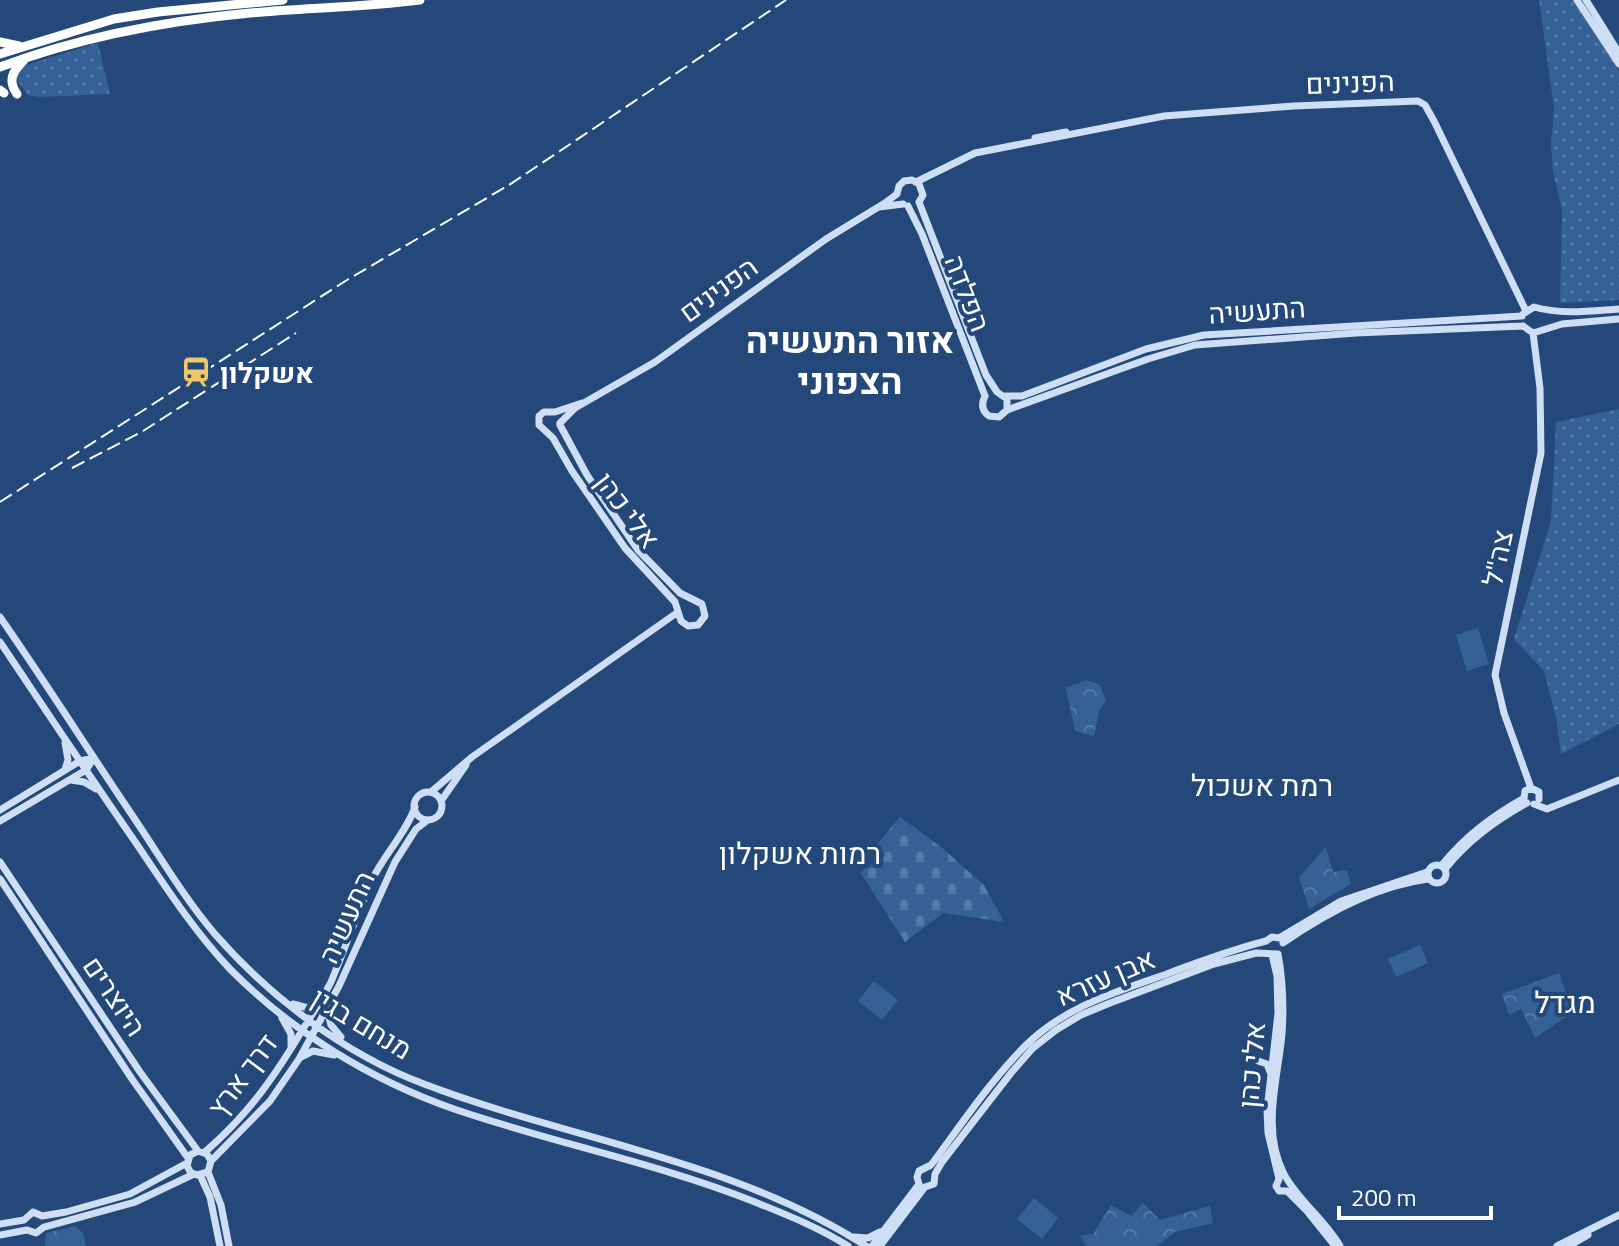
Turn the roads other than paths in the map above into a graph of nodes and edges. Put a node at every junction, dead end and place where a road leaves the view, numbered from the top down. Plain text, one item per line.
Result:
1 (283, 0) edge
2 (420, 0) edge
3 (1577, 0) edge
4 (1586, 0) edge
5 (0, 42) edge
6 (22, 46) junction
7 (1619, 53) edge
8 (0, 54) edge
9 (27, 57) junction
10 (1619, 64) edge
11 (0, 67) edge
12 (17, 94) dead end
13 (937, 171) junction
14 (916, 182) junction
15 (923, 191) junction
16 (897, 194) junction
17 (919, 202) junction
18 (906, 205) junction
19 (877, 208) junction
20 (1619, 309) edge
21 (1543, 311) junction
22 (1524, 313) junction
23 (1619, 319) edge
24 (1523, 326) junction
25 (1544, 328) junction
26 (1533, 333) junction
27 (997, 392) junction
28 (985, 396) junction
29 (1005, 396) junction
30 (582, 403) junction
31 (1007, 410) junction
32 (555, 412) junction
33 (560, 424) junction
34 (548, 433) junction
35 (690, 599) junction
36 (678, 611) junction
37 (0, 617) edge
38 (684, 624) junction
39 (653, 631) junction
40 (0, 642) edge
41 (61, 733) junction
42 (472, 757) junction
43 (94, 758) junction
44 (80, 761) junction
45 (86, 770) junction
46 (64, 771) junction
47 (68, 780) junction
48 (1619, 780) edge
49 (1531, 788) junction
50 (100, 792) junction
51 (431, 792) junction
52 (441, 801) junction
53 (1531, 801) junction
54 (415, 807) junction
55 (0, 810) edge
56 (428, 820) junction
57 (0, 821) edge
58 (0, 862) edge
59 (1421, 865) dead end
60 (1443, 868) junction
61 (1410, 876) junction
62 (1428, 876) junction
63 (0, 879) edge
64 (1281, 940) junction
65 (1266, 941) junction
66 (1273, 954) junction
67 (279, 996) junction
68 (321, 1001) junction
69 (327, 1008) junction
70 (276, 1009) junction
71 (309, 1020) junction
72 (317, 1025) junction
73 (302, 1030) junction
74 (311, 1036) junction
75 (355, 1049) junction
76 (290, 1050) junction
77 (299, 1059) junction
78 (348, 1061) junction
79 (1258, 1061) dead end
80 (1271, 1073) junction
81 (201, 1151) junction
82 (187, 1160) junction
83 (211, 1161) junction
84 (927, 1168) junction
85 (201, 1174) junction
86 (935, 1174) junction
87 (1282, 1178) junction
88 (922, 1185) junction
89 (1288, 1188) junction
90 (42, 1216) junction
91 (1619, 1217) edge
92 (24, 1220) junction
93 (0, 1224) edge
94 (44, 1227) junction
95 (885, 1228) junction
96 (27, 1230) junction
97 (0, 1235) edge
98 (849, 1235) junction
99 (884, 1243) edge
100 (844, 1245) edge
101 (220, 1246) edge
102 (229, 1246) edge
103 (869, 1246) edge
104 (1338, 1246) edge
105 (1557, 1246) edge
106 (1569, 1246) edge

1 - 6 highway
2 - 9 highway
3 - 10 street
4 - 7 street
5 - 6 highway
6 - 8 highway
9 - 11 highway
9 - 12 highway
13 - 14 street, הפנינים
13 - 15 street, הפנינים
13 - 22 street, הפנינים
14 - 15 street
14 - 16 street
15 - 17 street
16 - 18 street
16 - 19 street, הפנינים
17 - 18 street
17 - 27 street, הפלדה
18 - 19 street, הפנינים
18 - 28 street, הפלדה
19 - 30 street, הפנינים
20 - 21 street
21 - 22 street
21 - 25 street
22 - 24 street
22 - 29 street, התעשיה
23 - 25 street
24 - 26 street
24 - 31 street, התעשיה
25 - 26 street
26 - 49 street, צה"ל
27 - 28 street
27 - 29 street
28 - 31 street
29 - 31 street
30 - 32 street, הפנינים
30 - 33 street, הפנינים
32 - 33 street
32 - 34 street
33 - 34 street
33 - 35 street, אלי כהן
34 - 36 street, אלי כהן
35 - 36 street
35 - 38 street
36 - 38 street
36 - 39 street
37 - 43 street, מנחם בגין
38 - 39 street
39 - 42 street
40 - 41 street, מנחם בגין
41 - 44 street, מנחם בגין
41 - 46 street
42 - 51 street
42 - 52 street
43 - 44 street
43 - 45 street
43 - 67 street, מנחם בגין
44 - 45 street, מנחם בגין
44 - 46 street
45 - 47 street
45 - 50 street, מנחם בגין
46 - 55 street
47 - 50 street
47 - 57 street
48 - 53 street, צה"ל
49 - 53 street
49 - 53 street, צה"ל
50 - 70 street, מנחם בגין
51 - 52 street
51 - 54 street
52 - 56 street
53 - 60 street
54 - 56 street
54 - 68 street, התעשיה
56 - 69 street, התעשיה
58 - 81 street, היוצרים
59 - 61 street
60 - 62 street
60 - 62 street
61 - 62 street
61 - 64 street
62 - 64 street
63 - 82 street, היוצרים
64 - 65 street
64 - 66 street
65 - 66 street
65 - 84 street, אבן עזרא
66 - 80 street, אלי כהן
66 - 86 street, אבן עזרא
66 - 87 street, אלי כהן
67 - 68 street
67 - 71 street, מנחם בגין
68 - 71 street, התעשיה
69 - 72 street, התעשיה
69 - 75 street
70 - 73 street, מנחם בגין
70 - 76 street
71 - 72 street, מנחם בגין
71 - 73 street, דרך ארץ
72 - 74 street, התעשיה
72 - 75 street, מנחם בגין
73 - 74 street, מנחם בגין
73 - 76 street, דרך ארץ
74 - 77 street, דרך ארץ
74 - 78 street, מנחם בגין
75 - 98 street, מנחם בגין
76 - 81 street, דרך ארץ
77 - 78 street
77 - 83 street, דרך ארץ
78 - 100 street, מנחם בגין
79 - 80 street
80 - 87 street, אלי כהן
81 - 82 street, דרך ארץ
81 - 83 street, היוצרים
82 - 85 street, היוצרים
82 - 90 street
83 - 85 street
84 - 86 street
84 - 88 street, אבן עזרא
85 - 94 street
85 - 101 street
85 - 102 street
86 - 88 street, אבן עזרא
87 - 89 street
87 - 89 street
88 - 95 street
88 - 99 street
89 - 104 street
90 - 92 street
90 - 94 street
91 - 105 street
91 - 106 street
92 - 93 street
92 - 96 street
94 - 96 street
95 - 98 street
95 - 103 street
96 - 97 street
98 - 103 street, מנחם בגין

